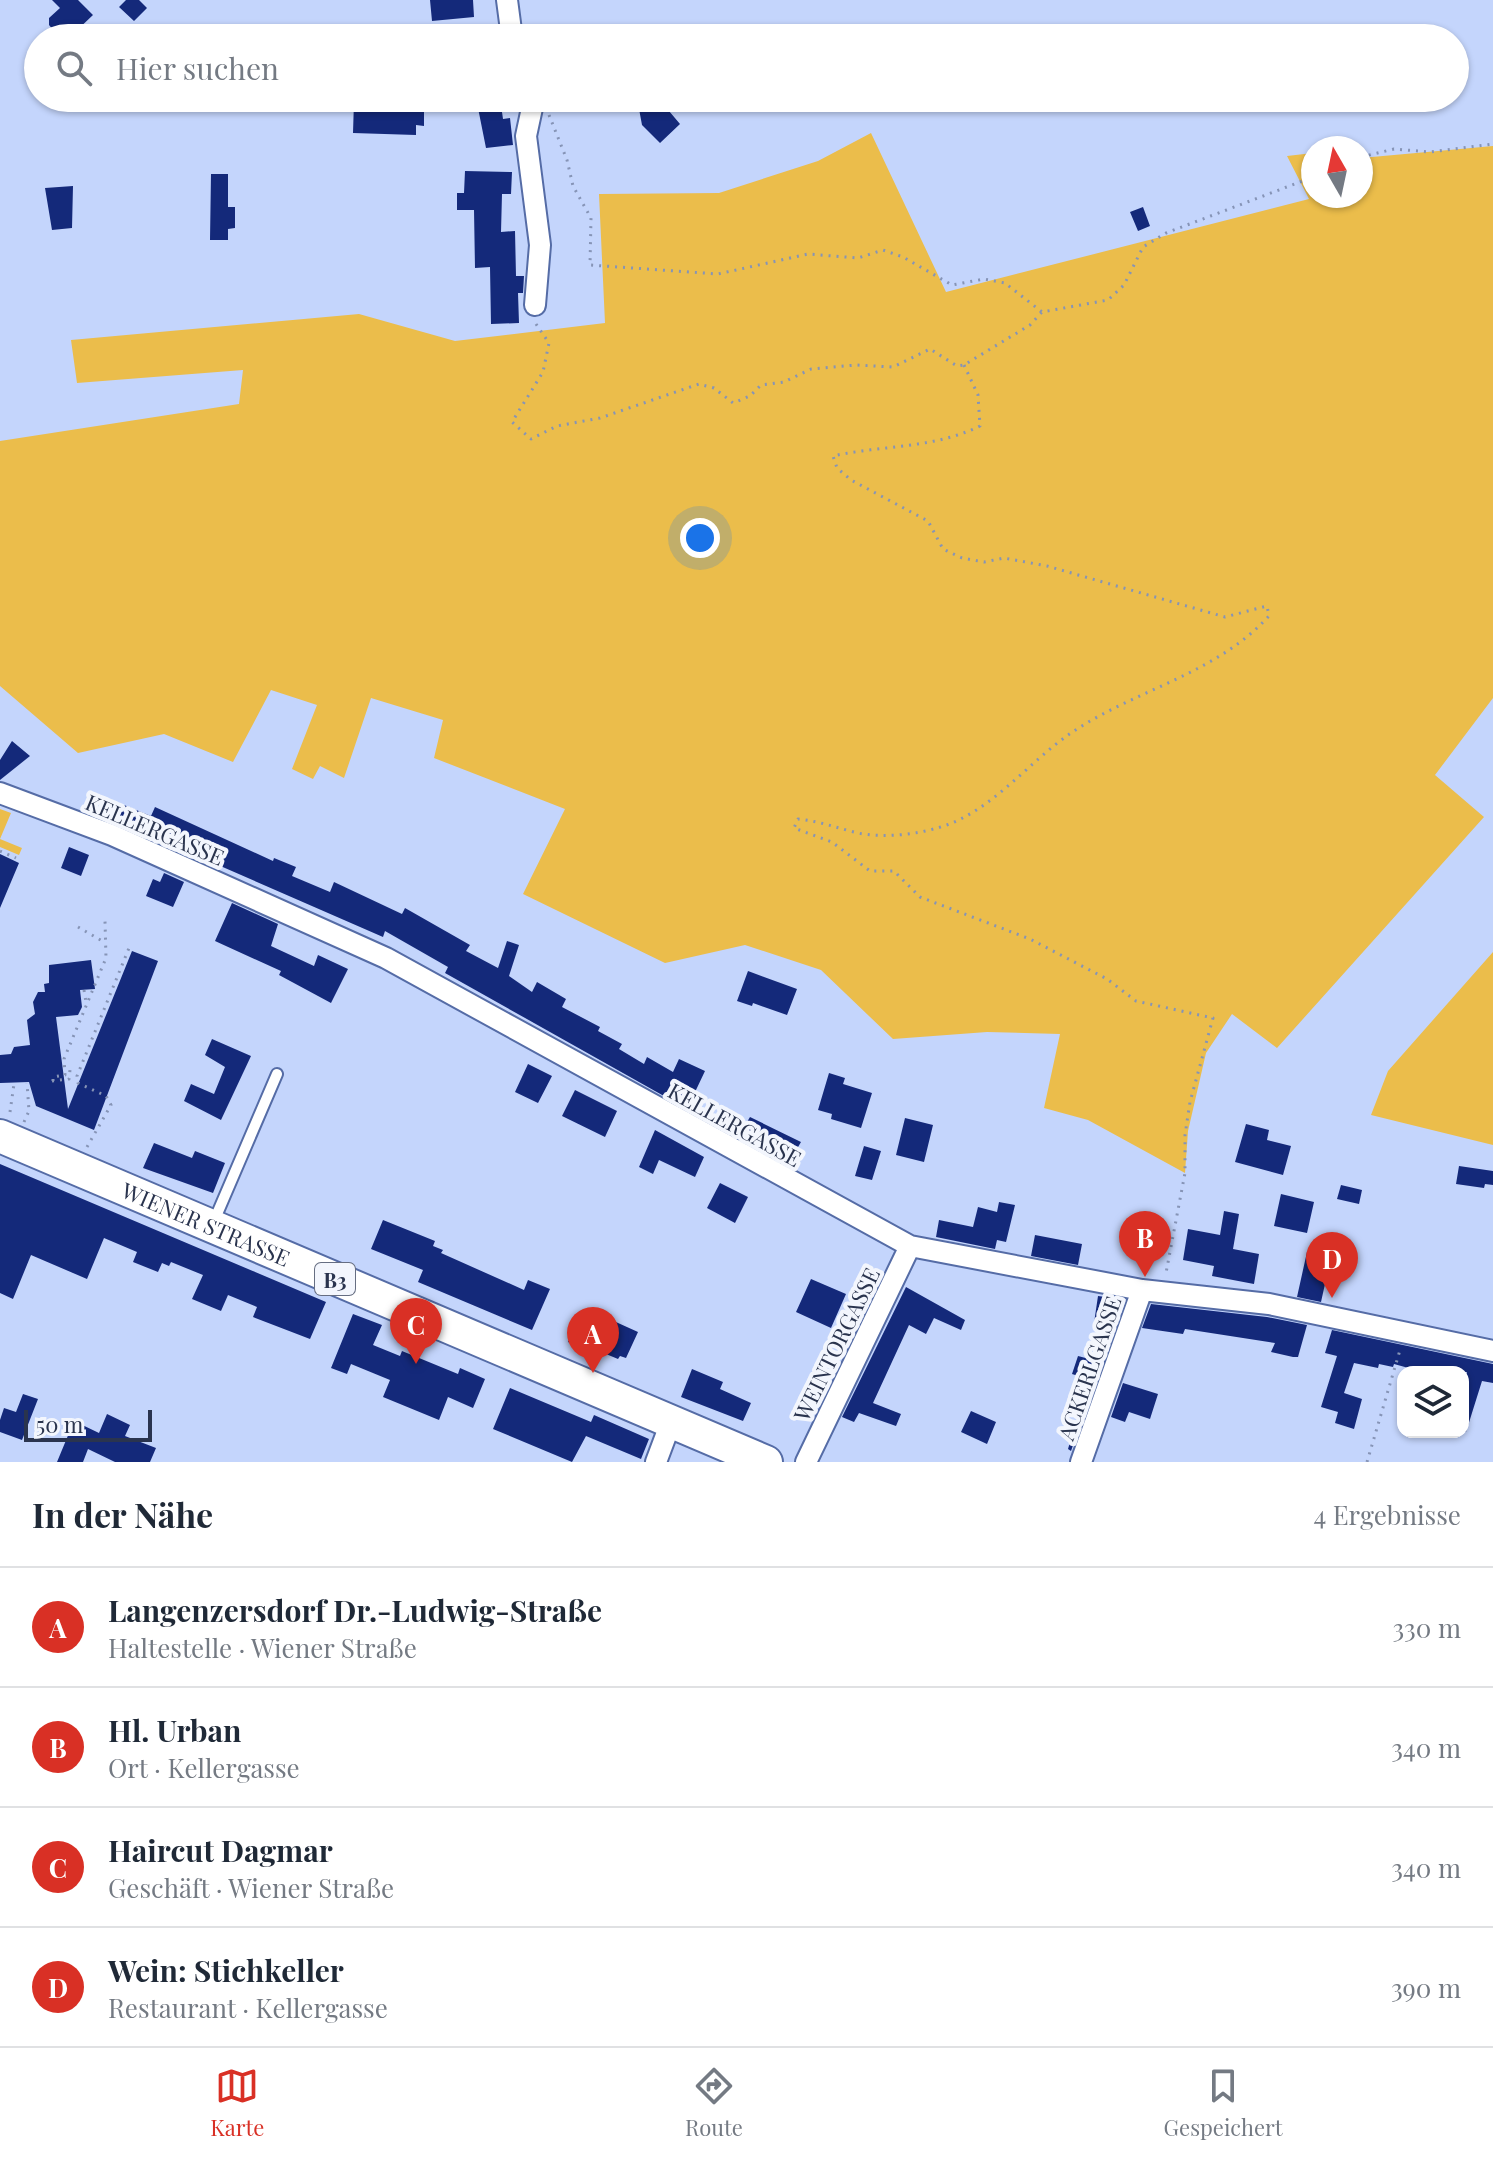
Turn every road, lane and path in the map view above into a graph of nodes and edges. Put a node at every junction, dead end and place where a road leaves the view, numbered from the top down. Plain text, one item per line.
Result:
1 (507, 0) edge
2 (510, 24) edge
3 (535, 112) edge
4 (542, 112) edge
5 (1493, 144) edge
6 (1373, 154) edge
7 (1301, 182) edge
8 (535, 305) joint
9 (1042, 312) junction
10 (964, 365) junction
11 (0, 793) edge
12 (0, 852) edge
13 (16, 858) dead end
14 (105, 921) dead end
15 (78, 927) dead end
16 (104, 942) junction
17 (129, 948) dead end
18 (84, 990) dead end
19 (86, 1006) junction
20 (277, 1074) dead end
21 (53, 1081) dead end
22 (27, 1083) dead end
23 (14, 1084) dead end
24 (89, 1088) junction
25 (87, 1094) dead end
26 (11, 1127) edge
27 (78, 1169) junction
28 (212, 1227) junction
29 (910, 1246) junction
30 (1152, 1291) junction
31 (1405, 1333) junction
32 (1493, 1351) edge
33 (671, 1422) junction
34 (656, 1462) edge
35 (766, 1462) edge
36 (806, 1462) edge
37 (1081, 1462) edge
38 (1367, 1462) edge

1 - 2 street
3 - 8 street
4 - 9 path
5 - 6 path
7 - 9 path
8 - 10 path
9 - 10 path
10 - 30 path
11 - 29 street, KELLERGASSE
12 - 13 path
14 - 16 path
15 - 16 path
16 - 19 path
17 - 24 path
18 - 19 path
19 - 21 path
20 - 28 lane
22 - 26 path
23 - 26 path
24 - 25 path
24 - 27 path
26 - 27 main road, WIENER STRASSE / B3
27 - 28 main road, WIENER STRASSE / B3
28 - 33 main road, WIENER STRASSE / B3
29 - 30 street, KELLERGASSE
29 - 36 street, WEINTORGASSE
30 - 31 street, KELLERGASSE
30 - 37 street, ACKERLGASSE
31 - 32 street, KELLERGASSE
31 - 38 path
33 - 34 street
33 - 35 main road, WIENER STRASSE / B3

